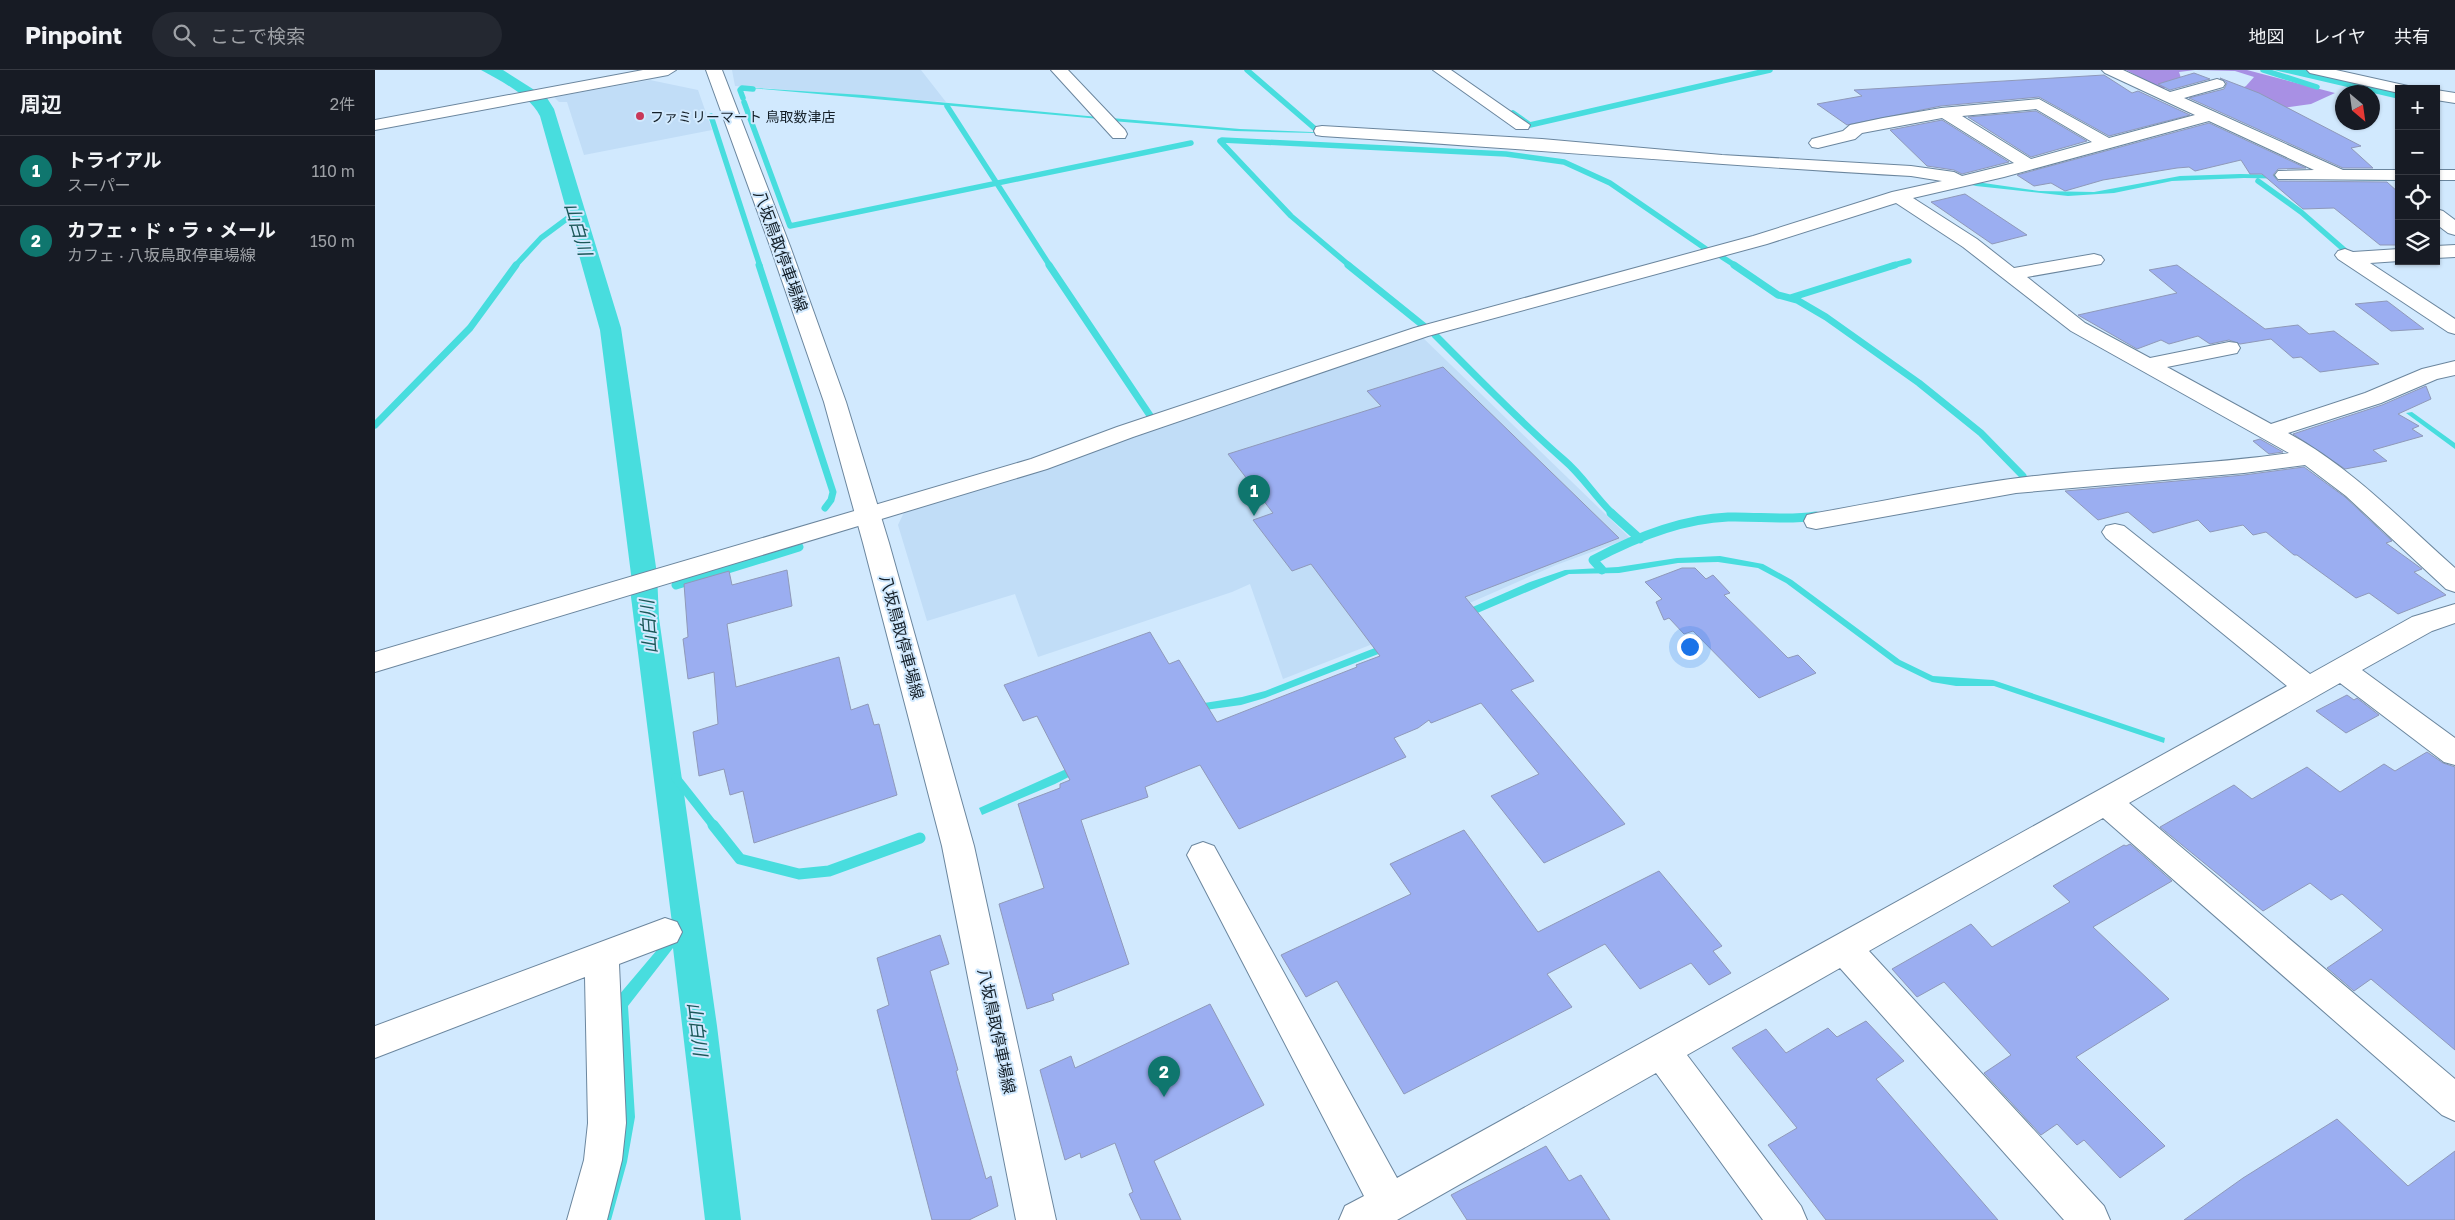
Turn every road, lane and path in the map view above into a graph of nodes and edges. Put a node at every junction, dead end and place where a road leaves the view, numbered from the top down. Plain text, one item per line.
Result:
1 (667, 70) edge
2 (714, 70) edge
3 (1059, 70) edge
4 (1441, 70) edge
5 (2110, 70) edge
6 (2315, 70) edge
7 (2217, 84) dead end
8 (2395, 87) edge
9 (2440, 96) edge
10 (2168, 97) junction
11 (2455, 98) edge
12 (1946, 113) junction
13 (2210, 116) junction
14 (375, 125) edge
15 (1522, 125) dead end
16 (1322, 131) dead end
17 (1119, 134) dead end
18 (1818, 144) dead end
19 (2107, 144) junction
20 (2029, 165) junction
21 (2440, 174) edge
22 (2284, 175) dead end
23 (2340, 175) junction
24 (2455, 175) edge
25 (2395, 178) edge
26 (1971, 179) junction
27 (1898, 196) junction
28 (2440, 218) edge
29 (2455, 229) edge
30 (2455, 251) edge
31 (2440, 252) edge
32 (2395, 255) edge
33 (2094, 260) dead end
34 (2012, 274) junction
35 (2455, 328) edge
36 (2229, 348) dead end
37 (2148, 365) junction
38 (2455, 368) edge
39 (2269, 432) junction
40 (2310, 457) junction
41 (868, 515) junction
42 (1816, 521) dead end
43 (2115, 532) dead end
44 (2455, 583) edge
45 (2455, 613) edge
46 (375, 662) edge
47 (2341, 669) junction
48 (2308, 688) junction
49 (2455, 754) edge
50 (2106, 802) junction
51 (1203, 855) dead end
52 (665, 932) dead end
53 (1843, 947) junction
54 (602, 956) junction
55 (375, 1042) edge
56 (1661, 1050) junction
57 (2455, 1103) edge
58 (1374, 1212) edge
59 (587, 1220) edge
60 (1037, 1220) edge
61 (1787, 1220) edge
62 (2090, 1220) edge

1 - 14 street
2 - 41 street, 八坂鳥取停車場線
3 - 17 street
4 - 15 street
5 - 10 street
6 - 8 street
7 - 10 street
9 - 11 street
10 - 13 street
12 - 18 street
12 - 19 street
12 - 20 street
13 - 19 street
13 - 23 street
16 - 26 street
19 - 20 street
20 - 26 street
21 - 24 street
22 - 23 street
23 - 25 street
26 - 27 street
27 - 34 street
27 - 41 street
28 - 29 street
30 - 31 street
32 - 35 street
33 - 34 street
34 - 37 street
36 - 37 street
37 - 39 street
38 - 39 street
39 - 40 street
40 - 42 street
40 - 44 street
41 - 46 street
41 - 60 street, 八坂鳥取停車場線
43 - 48 street
45 - 47 street
47 - 48 street
47 - 49 street
48 - 50 street
50 - 53 street
50 - 57 street
51 - 58 street
52 - 54 street
53 - 56 street
53 - 62 street
54 - 55 street
54 - 59 street
56 - 58 street
56 - 61 street

